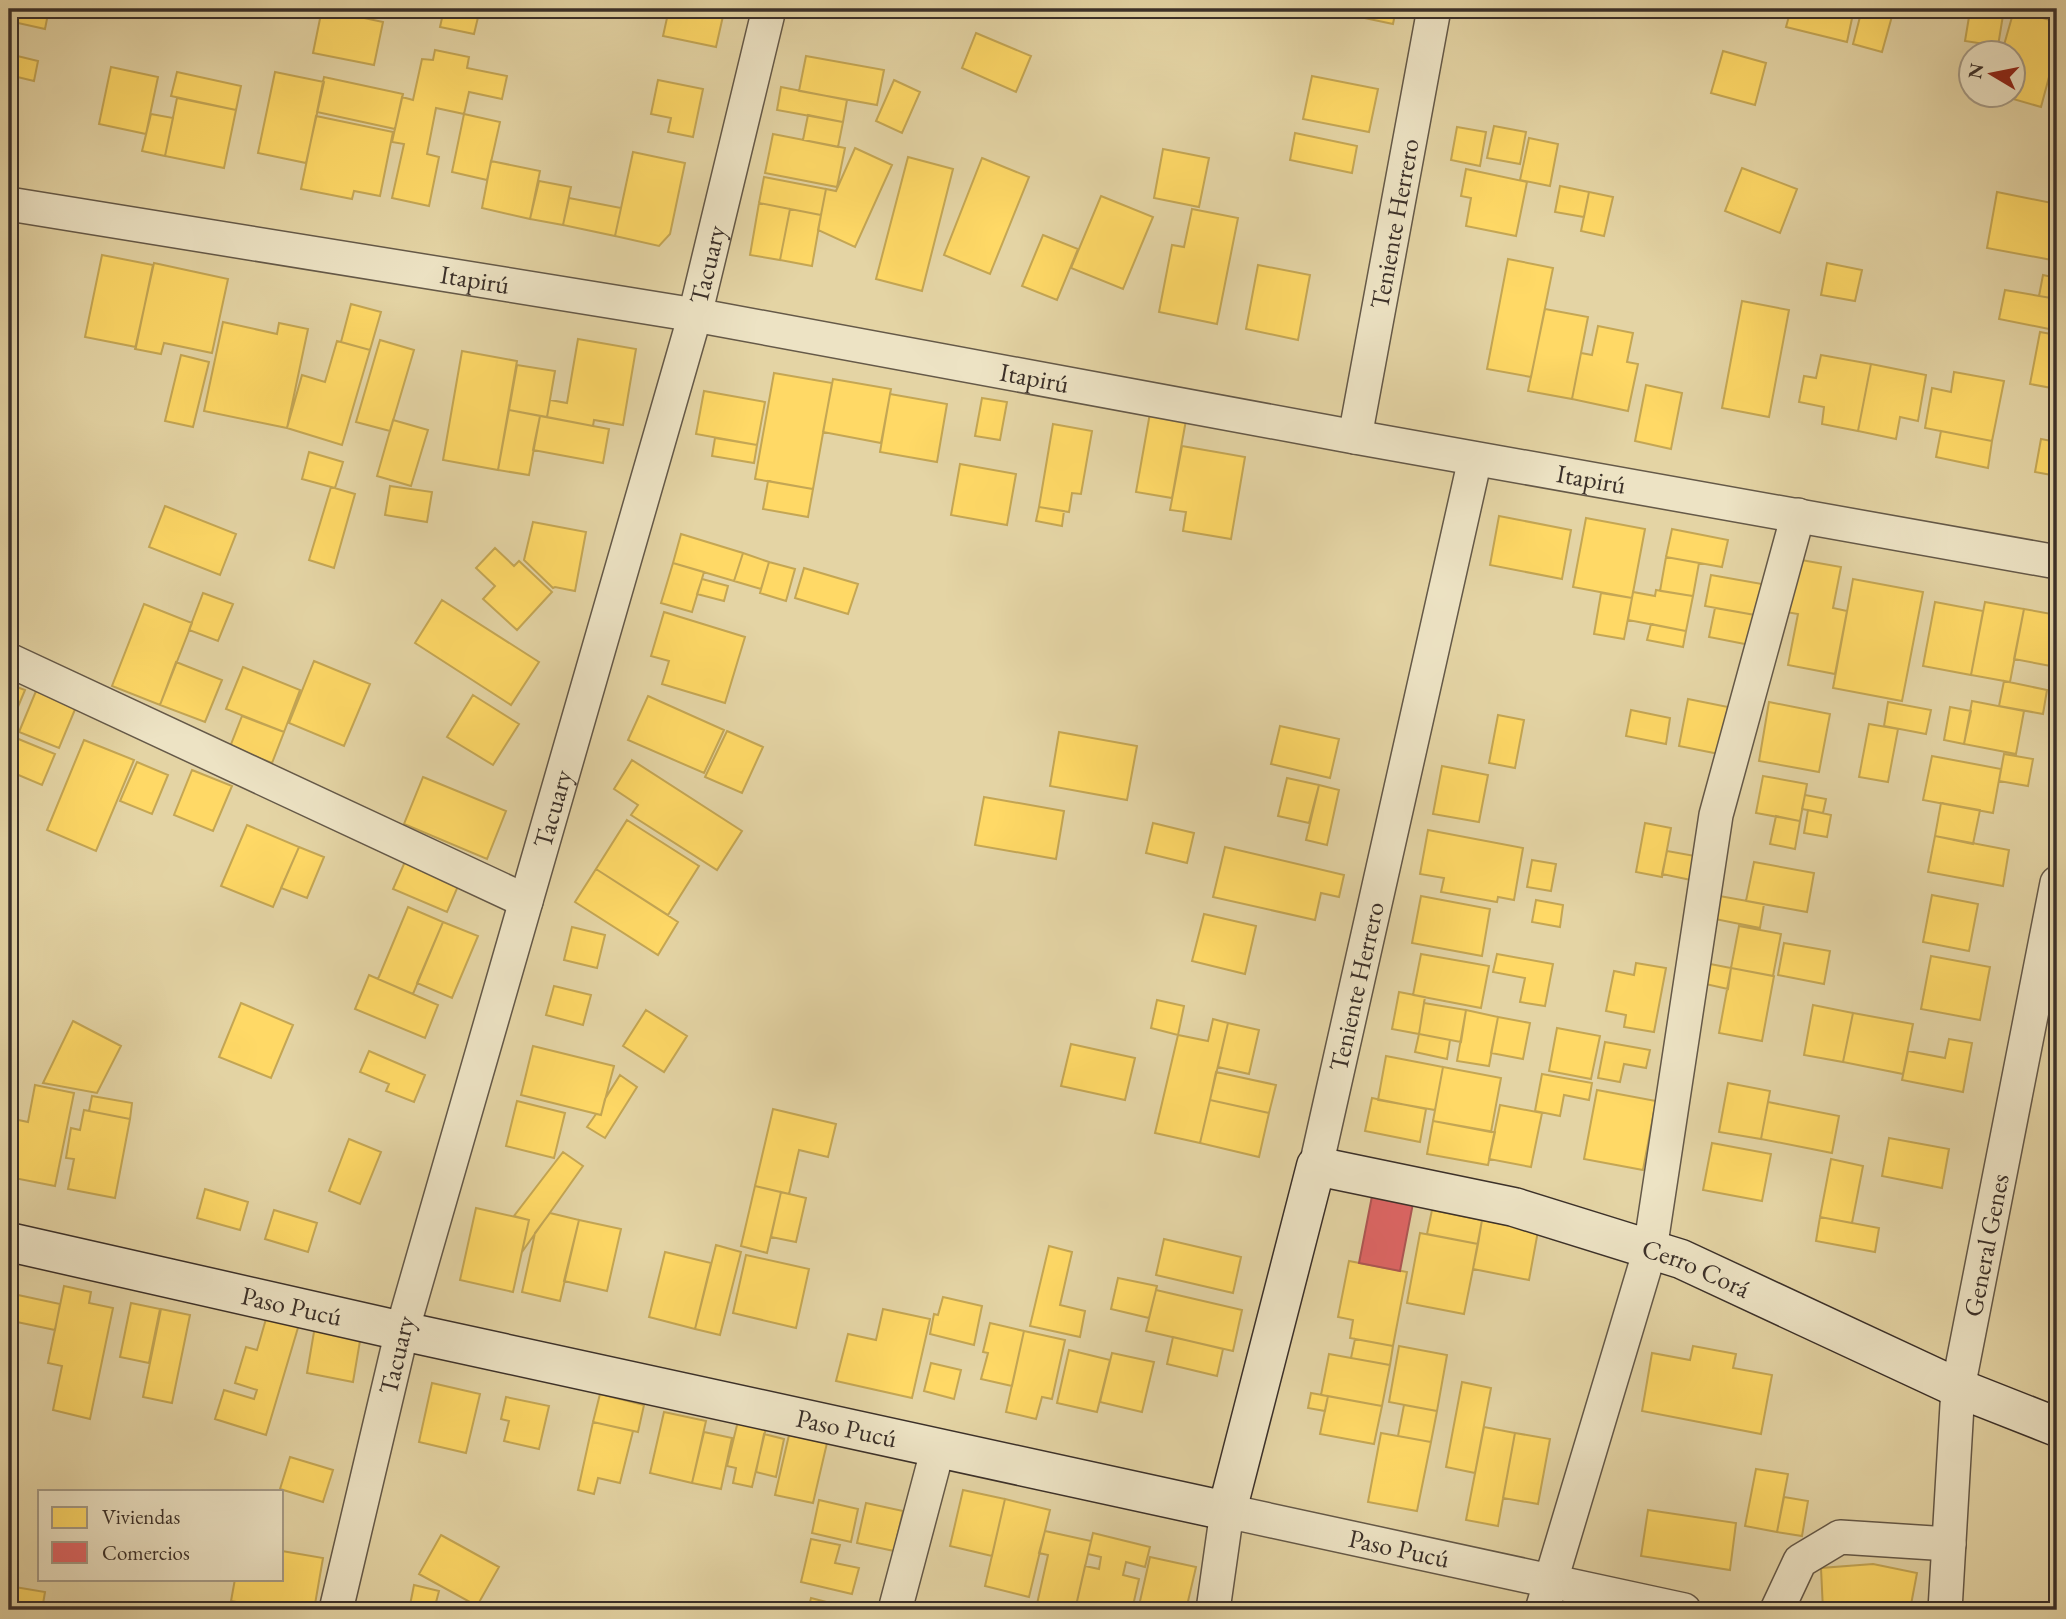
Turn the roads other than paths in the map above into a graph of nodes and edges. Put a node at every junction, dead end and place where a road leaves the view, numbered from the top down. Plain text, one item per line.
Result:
1 (769, 9) edge
2 (1434, 9) edge
3 (9, 204) edge
4 (695, 315) junction
5 (1354, 437) junction
6 (1475, 458) junction
7 (1798, 516) junction
8 (2057, 562) edge
9 (9, 660) edge
10 (2057, 883) edge
11 (526, 901) junction
12 (1316, 1166) junction
13 (9, 1242) edge
14 (1650, 1250) junction
15 (402, 1331) junction
16 (1958, 1388) junction
17 (2057, 1427) edge
18 (938, 1448) junction
19 (1227, 1511) junction
20 (1949, 1544) junction
21 (1547, 1596) edge
22 (336, 1610) edge
23 (894, 1610) edge
24 (1213, 1610) edge
25 (1684, 1610) edge
26 (1777, 1610) edge
27 (1945, 1610) edge

1 - 4 street, Tacuary
2 - 5 street, Teniente Herrero
3 - 4 street, Itapirú
4 - 5 street, Itapirú
4 - 11 street, Tacuary
5 - 6 street, Itapirú
6 - 7 street, Itapirú
6 - 12 street, Teniente Herrero
7 - 8 street, Itapirú
7 - 14 street
9 - 11 street
10 - 16 street, General Genes
11 - 15 street, Tacuary
12 - 14 main road, Cerro Corá
12 - 19 main road, Teniente Herrero
13 - 15 main road, Paso Pucú
14 - 16 main road, Cerro Corá
14 - 21 street
15 - 18 main road, Paso Pucú
15 - 22 street, Tacuary
16 - 17 main road, Cerro Corá
16 - 20 street, General Genes
18 - 19 main road, Paso Pucú
18 - 23 street
19 - 21 street, Paso Pucú
19 - 24 street
20 - 26 street
20 - 27 street, General Genes
21 - 25 street, Paso Pucú

